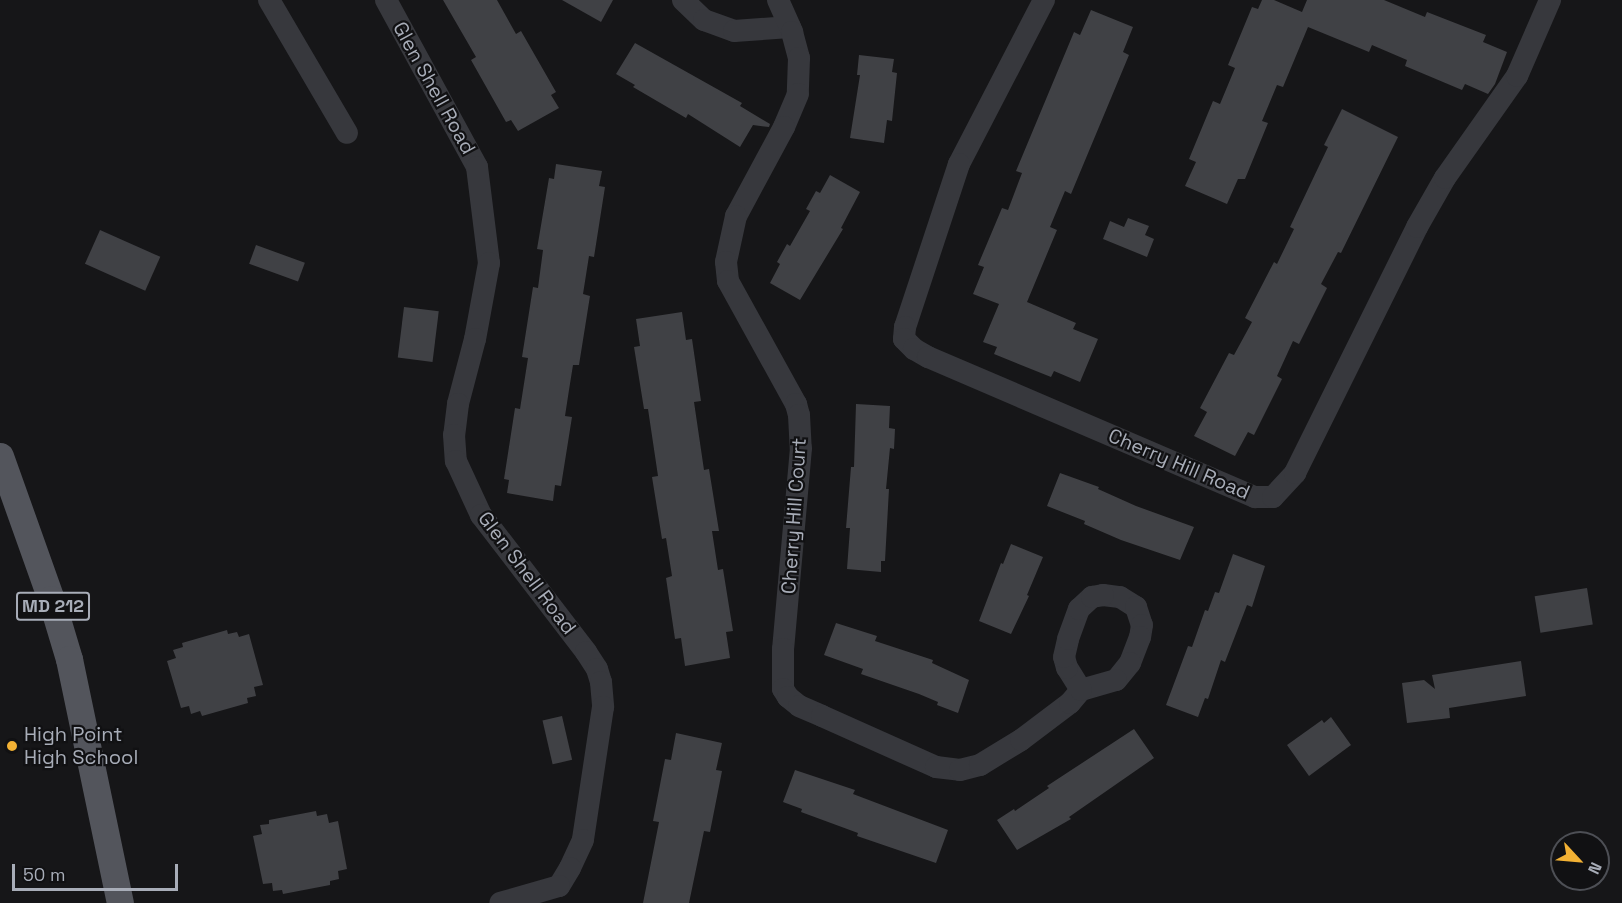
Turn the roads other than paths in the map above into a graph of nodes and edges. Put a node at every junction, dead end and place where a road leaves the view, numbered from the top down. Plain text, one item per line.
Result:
1 (269, 0) edge
2 (386, 0) edge
3 (683, 0) edge
4 (778, 0) edge
5 (1044, 0) edge
6 (1550, 0) edge
7 (790, 27) junction
8 (347, 133) dead end
9 (0, 456) edge
10 (1081, 690) dead end
11 (120, 903) edge
12 (500, 903) edge

1 - 8 street
2 - 12 street, Glen Shell Road
3 - 7 street
4 - 7 street, Cherry Hill Court
5 - 6 street, Cherry Hill Road
7 - 10 street, Cherry Hill Court
9 - 11 main road, MD 212

